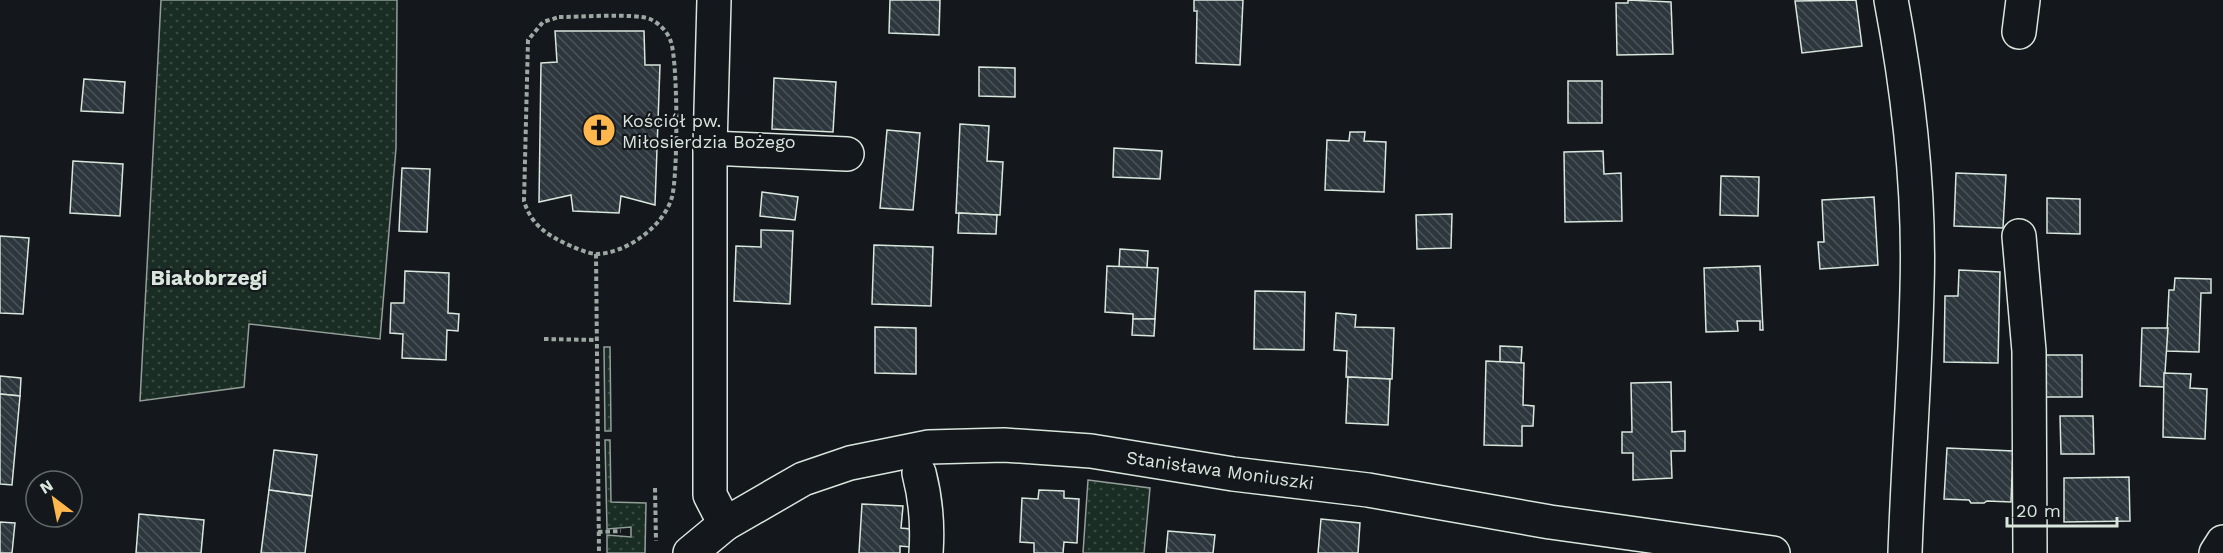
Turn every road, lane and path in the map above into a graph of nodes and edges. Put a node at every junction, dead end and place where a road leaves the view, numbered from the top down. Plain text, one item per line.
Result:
1 (714, 0) edge
2 (1891, 0) edge
3 (2023, 0) edge
4 (2019, 32) dead end
5 (710, 148) junction
6 (847, 154) dead end
7 (2019, 236) dead end
8 (596, 254) junction
9 (544, 339) dead end
10 (596, 340) junction
11 (919, 473) dead end
12 (655, 488) dead end
13 (725, 524) junction
14 (621, 531) dead end
15 (598, 532) junction
16 (2223, 542) edge
17 (657, 550) dead end
18 (599, 553) edge
19 (690, 553) edge
20 (926, 553) edge
21 (1773, 553) edge
22 (1905, 553) edge
23 (2030, 553) edge
24 (2216, 553) edge

1 - 5 street
2 - 22 street
3 - 4 street
5 - 6 street
5 - 13 street
7 - 23 street
8 - 8 path
8 - 10 path
9 - 10 path
10 - 15 path
11 - 20 street
12 - 17 path
13 - 19 street, Stanisława Moniuszki
13 - 21 street, Stanisława Moniuszki
14 - 15 path
15 - 18 path
16 - 24 street

